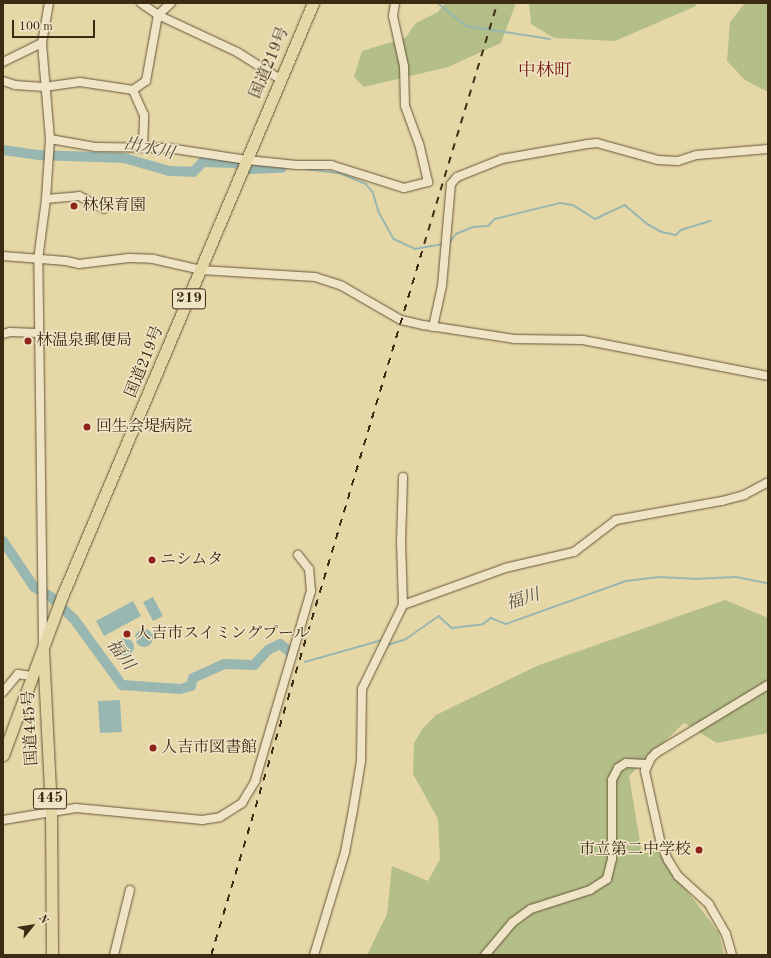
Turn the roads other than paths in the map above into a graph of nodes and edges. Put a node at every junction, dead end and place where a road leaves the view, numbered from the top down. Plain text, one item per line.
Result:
1 (49, 3) edge
2 (141, 3) edge
3 (171, 3) edge
4 (313, 3) edge
5 (395, 3) edge
6 (158, 15) junction
7 (42, 43) junction
8 (3, 62) edge
9 (280, 79) junction
10 (3, 81) edge
11 (44, 87) junction
12 (133, 90) junction
13 (50, 139) junction
14 (143, 148) junction
15 (768, 149) edge
16 (247, 160) junction
17 (46, 199) junction
18 (104, 209) dead end
19 (3, 256) edge
20 (38, 260) junction
21 (201, 270) junction
22 (433, 327) junction
23 (38, 333) junction
24 (3, 334) edge
25 (768, 376) edge
26 (403, 477) dead end
27 (768, 482) edge
28 (298, 555) dead end
29 (403, 605) junction
30 (52, 614) junction
31 (43, 644) junction
32 (31, 676) junction
33 (44, 679) junction
34 (768, 685) edge
35 (3, 692) edge
36 (3, 756) edge
37 (647, 764) junction
38 (51, 810) junction
39 (3, 820) edge
40 (130, 890) dead end
41 (52, 955) edge
42 (114, 955) edge
43 (314, 955) edge
44 (485, 955) edge
45 (732, 955) edge

1 - 7 street
2 - 6 street
3 - 6 street
4 - 9 highway, 国道219号 / 219
5 - 16 street
6 - 9 street
6 - 12 street
7 - 8 street
7 - 11 street
9 - 16 highway, 国道219号 / 219
10 - 11 street
11 - 12 street
11 - 13 street
12 - 14 street
13 - 14 street
13 - 17 street
14 - 16 street
15 - 22 street
16 - 21 highway, 国道219号 / 219
17 - 18 street
17 - 20 street
19 - 20 street
20 - 21 street
20 - 23 street
21 - 22 street
21 - 30 highway, 国道219号 / 219
22 - 25 street
23 - 24 street
23 - 30 street
26 - 29 street
27 - 29 street
28 - 38 street
29 - 43 street
30 - 31 highway, 国道219号 / 219
31 - 32 highway, 219
31 - 33 highway, 国道445号 / 445
32 - 33 highway
32 - 35 street
32 - 36 highway, 219
33 - 38 highway, 国道445号 / 445
34 - 37 street
37 - 44 street
37 - 45 street
38 - 39 street
38 - 41 highway, 国道445号 / 445
40 - 42 street

